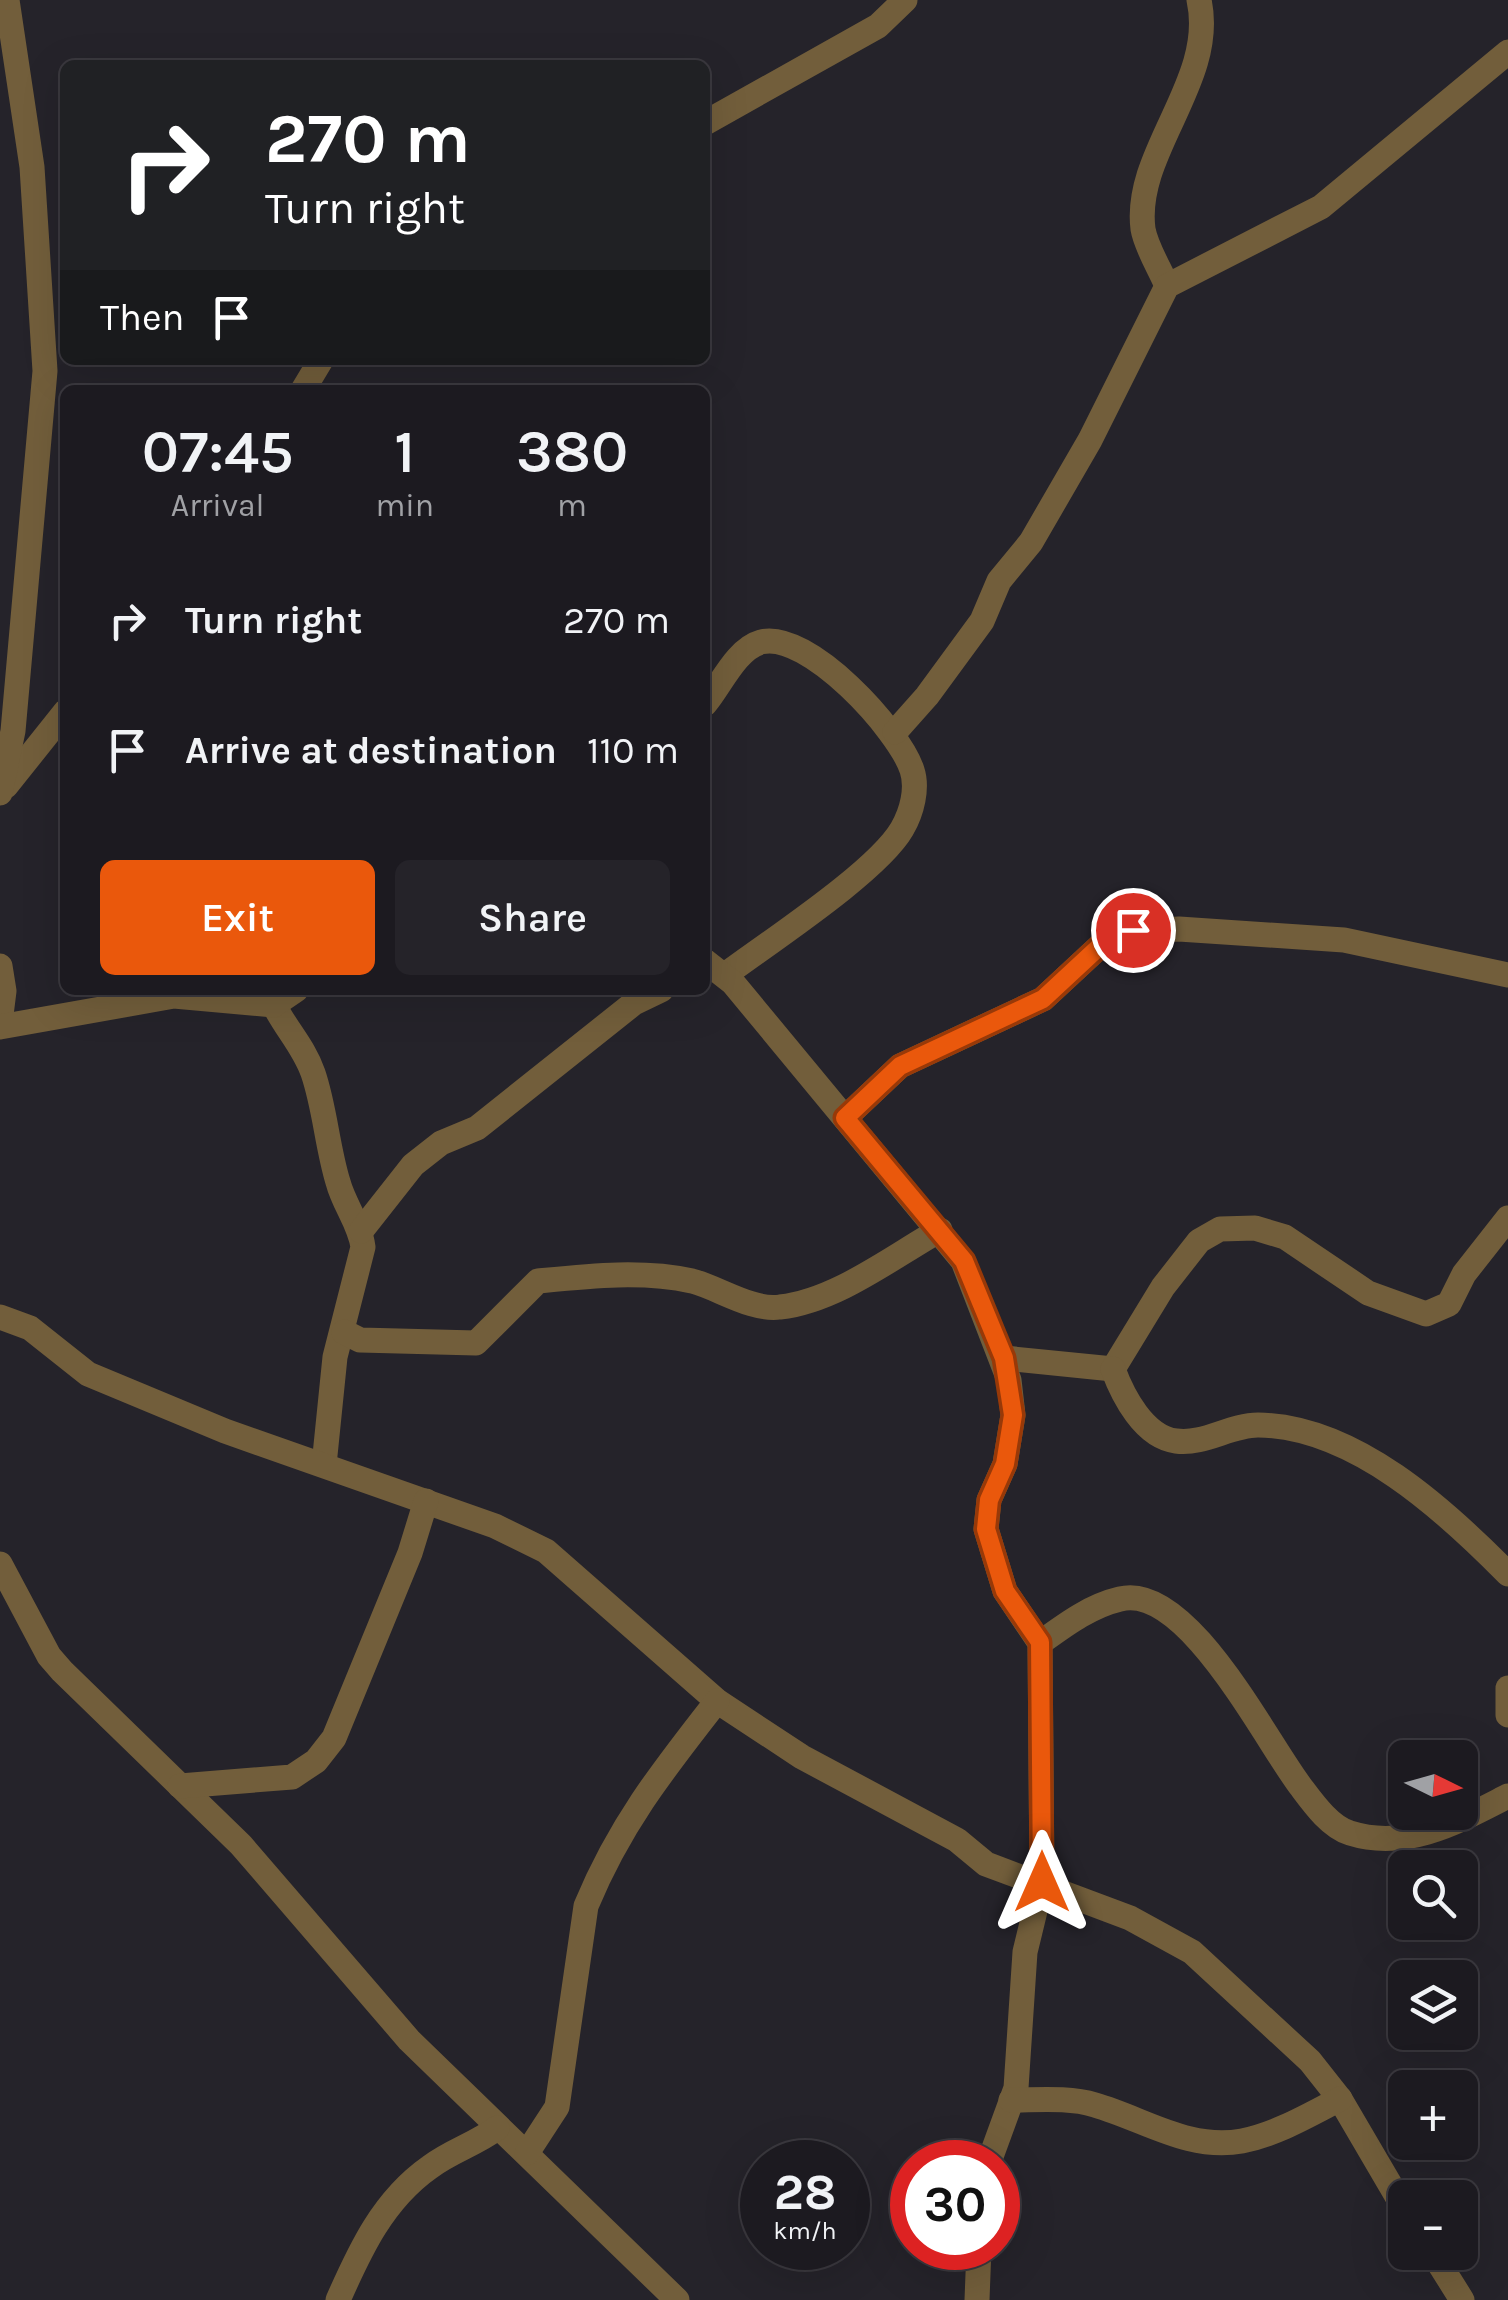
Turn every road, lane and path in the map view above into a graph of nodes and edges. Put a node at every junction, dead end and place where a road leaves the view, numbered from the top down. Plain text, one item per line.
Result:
1 (7, 0) edge
2 (905, 0) edge
3 (1199, 0) edge
4 (1508, 52) edge
5 (710, 120) edge
6 (1167, 286) junction
7 (710, 697) edge
8 (60, 719) edge
9 (895, 732) junction
10 (2, 795) edge
11 (0, 966) edge
12 (711, 968) edge
13 (1508, 974) edge
14 (289, 995) edge
15 (651, 995) edge
16 (274, 1005) junction
17 (0, 1025) edge
18 (845, 1118) junction
19 (1508, 1218) edge
20 (940, 1230) junction
21 (361, 1231) junction
22 (0, 1317) edge
23 (344, 1332) junction
24 (1004, 1358) junction
25 (1114, 1369) junction
26 (324, 1464) junction
27 (426, 1501) junction
28 (0, 1564) edge
29 (1508, 1574) edge
30 (1040, 1642) junction
31 (1508, 1688) edge
32 (717, 1702) junction
33 (1508, 1716) edge
34 (180, 1786) junction
35 (1508, 1796) edge
36 (1042, 1882) junction
37 (1340, 2099) junction
38 (1011, 2100) junction
39 (497, 2128) junction
40 (997, 2140) edge
41 (526, 2153) junction
42 (1388, 2181) edge
43 (978, 2270) edge
44 (1443, 2270) edge
45 (338, 2300) edge
46 (677, 2300) edge
47 (977, 2300) edge
48 (1462, 2300) edge

1 - 10 street
2 - 5 street
3 - 6 street
4 - 6 street
6 - 9 street
7 - 9 street
8 - 10 street
9 - 12 street
11 - 17 street
12 - 18 street
13 - 18 street
14 - 16 street
15 - 21 street
16 - 17 street
16 - 21 street
18 - 20 street
19 - 25 street
20 - 23 street
20 - 24 street
21 - 23 street
22 - 26 street
23 - 26 street
24 - 25 street
24 - 30 street
25 - 29 street
26 - 27 street
27 - 32 street
27 - 34 street
28 - 34 street
30 - 35 street
30 - 36 street
31 - 33 street
32 - 36 street
32 - 41 street
34 - 39 street
36 - 37 street
36 - 38 street
37 - 38 street
37 - 42 street
38 - 40 street
39 - 41 street
39 - 45 street
41 - 46 street
43 - 47 street
44 - 48 street

